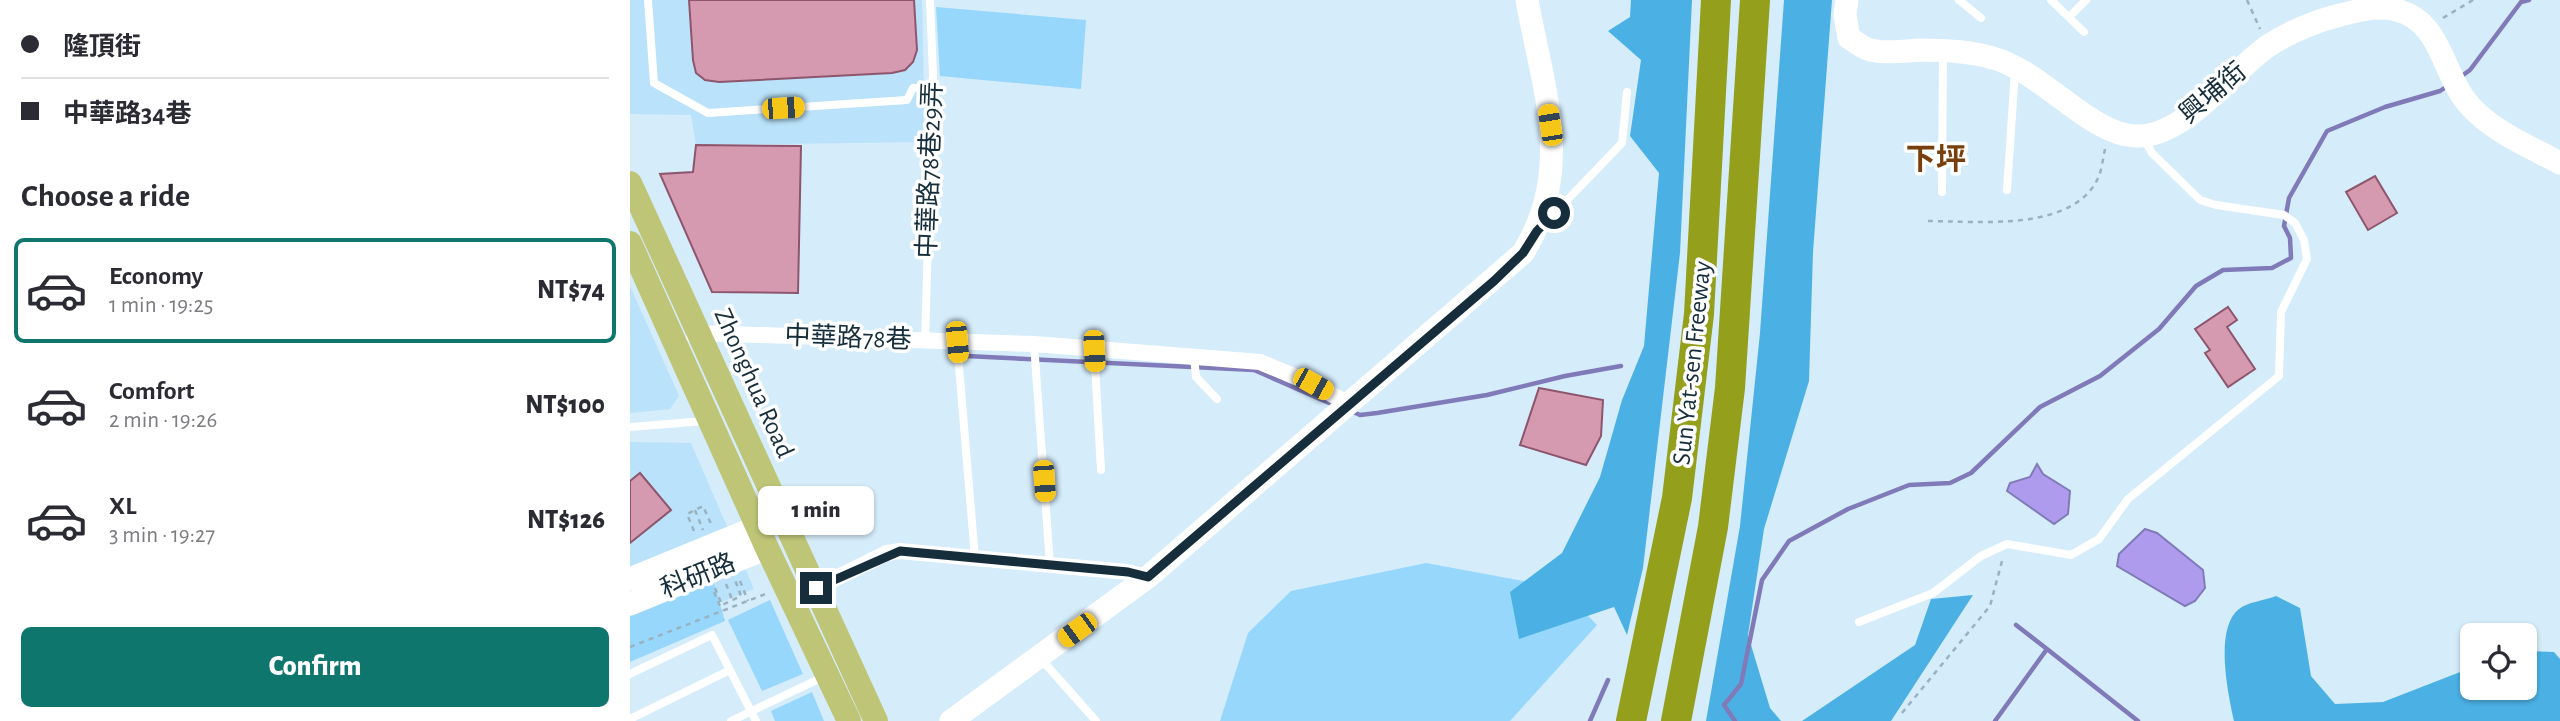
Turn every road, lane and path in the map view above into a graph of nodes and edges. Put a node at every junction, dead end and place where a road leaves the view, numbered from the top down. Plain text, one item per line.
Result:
1 (648, 0) edge
2 (930, 0) edge
3 (1527, 0) edge
4 (1716, 0) edge
5 (1755, 0) edge
6 (1847, 0) edge
7 (1959, 0) edge
8 (2051, 0) edge
9 (2086, 0) edge
10 (2247, 0) edge
11 (2473, 0) edge
12 (2069, 17) junction
13 (1981, 18) dead end
14 (2428, 27) junction
15 (2084, 32) dead end
16 (2267, 47) junction
17 (1943, 51) junction
18 (2015, 67) junction
19 (933, 87) junction
20 (1627, 92) dead end
21 (2113, 131) junction
22 (2143, 136) junction
23 (2560, 163) edge
24 (630, 183) edge
25 (2007, 190) dead end
26 (1942, 192) dead end
27 (1928, 221) dead end
28 (1537, 231) junction
29 (630, 243) edge
30 (699, 333) junction
31 (925, 341) junction
32 (957, 342) junction
33 (1034, 344) junction
34 (677, 345) junction
35 (1094, 350) junction
36 (1194, 357) junction
37 (1217, 399) dead end
38 (1341, 410) junction
39 (734, 412) junction
40 (710, 421) junction
41 (630, 427) edge
42 (1101, 470) dead end
43 (716, 533) dead end
44 (697, 538) dead end
45 (762, 538) junction
46 (2021, 547) junction
47 (975, 558) junction
48 (1050, 565) junction
49 (732, 570) dead end
50 (1148, 577) junction
51 (630, 579) edge
52 (740, 579) dead end
53 (816, 588) junction
54 (771, 592) dead end
55 (748, 601) junction
56 (630, 604) edge
57 (722, 611) junction
58 (1859, 622) dead end
59 (630, 647) edge
60 (1039, 657) junction
61 (730, 670) junction
62 (630, 674) edge
63 (827, 675) junction
64 (751, 712) junction
65 (1902, 713) dead end
66 (630, 719) edge
67 (957, 719) edge
68 (731, 721) edge
69 (756, 721) edge
70 (849, 721) edge
71 (876, 721) edge
72 (1096, 721) edge
73 (1631, 721) edge
74 (1676, 721) edge

1 - 19 lane
2 - 19 lane, 中華路78巷29弄
3 - 28 street
4 - 73 highway, Sun Yat-sen Freeway
5 - 74 highway, Sun Yat-sen Freeway
6 - 17 street, 興埔街
7 - 13 lane
8 - 12 lane
9 - 12 lane
10 - 16 path
11 - 14 path
12 - 15 lane
14 - 16 street, 興埔街
14 - 23 street
16 - 22 street, 興埔街
17 - 18 street, 興埔街
17 - 26 lane
18 - 21 street, 興埔街
18 - 25 lane
19 - 31 lane, 中華路78巷29弄
20 - 28 lane
21 - 22 street, 興埔街
21 - 27 path
22 - 46 lane
24 - 30 main road, Zhonghua Road
28 - 38 street
29 - 34 main road, Zhonghua Road
30 - 31 street, 中華路78巷
30 - 34 street
30 - 39 main road, Zhonghua Road
31 - 32 street, 中華路78巷
32 - 33 street, 中華路78巷
32 - 47 lane
33 - 35 street, 中華路78巷
33 - 48 lane
34 - 40 main road, Zhonghua Road
35 - 36 street, 中華路78巷
35 - 42 lane
36 - 37 lane
36 - 38 street, 中華路78巷
38 - 50 street
39 - 40 lane
39 - 53 main road, Zhonghua Road
40 - 41 lane
40 - 45 main road, Zhonghua Road
43 - 44 path
45 - 51 street, 科研路
45 - 56 street, 科研路
45 - 63 main road, Zhonghua Road
46 - 58 lane
46 - 65 path
47 - 48 street
47 - 53 street
48 - 50 street
49 - 57 path
50 - 60 street
52 - 55 path
53 - 71 main road, Zhonghua Road
54 - 55 path
55 - 57 path
57 - 59 path
60 - 67 street
60 - 72 lane
61 - 62 lane
61 - 64 lane
61 - 66 lane
63 - 64 lane
63 - 70 main road, Zhonghua Road
64 - 68 lane
64 - 69 lane

